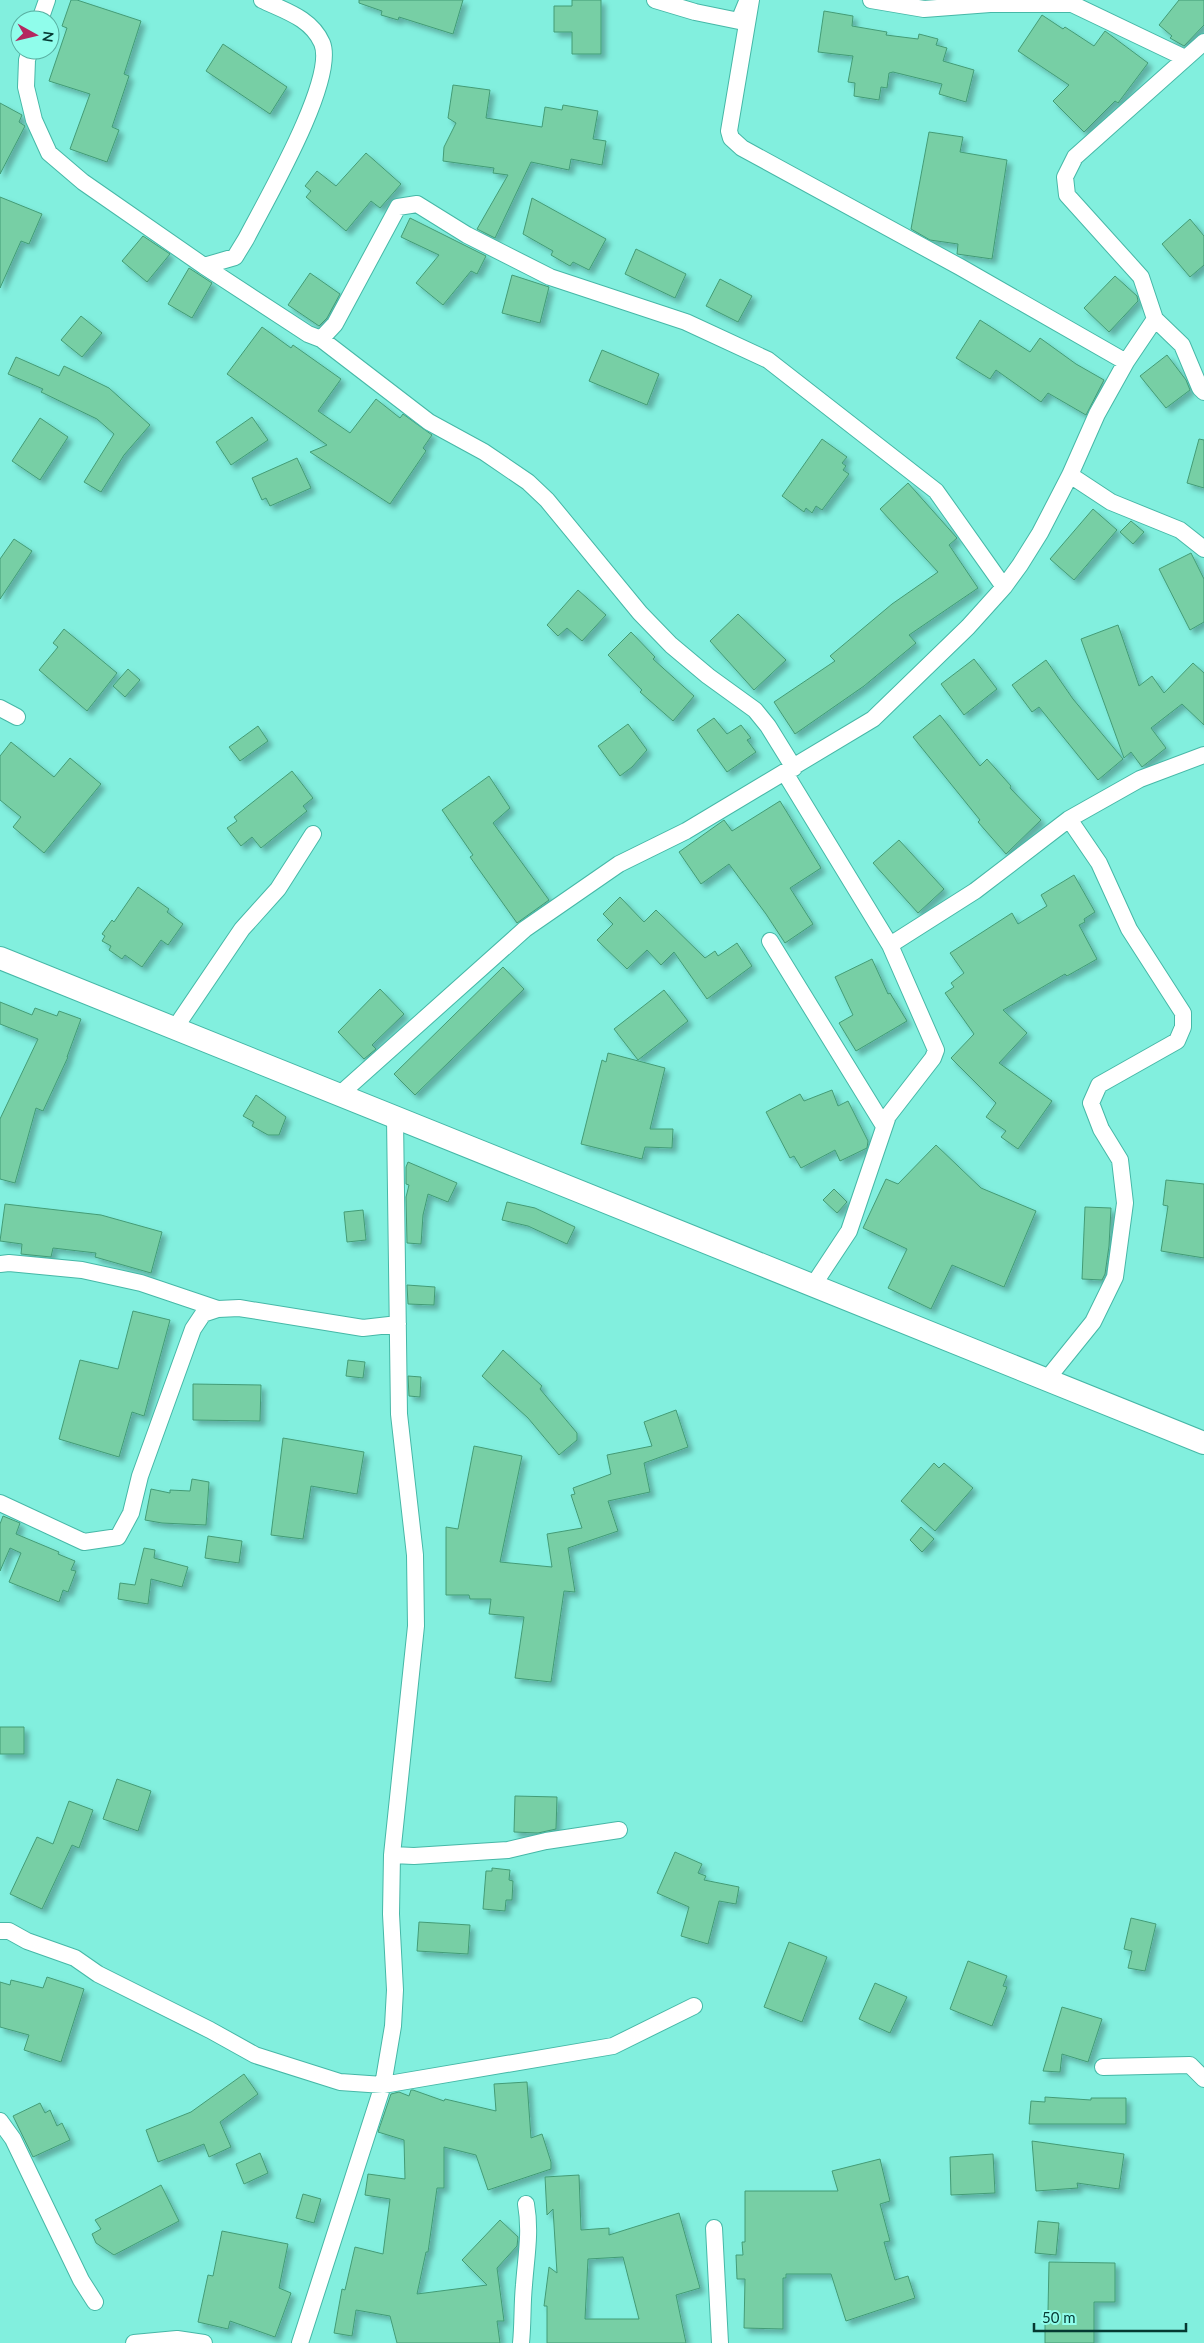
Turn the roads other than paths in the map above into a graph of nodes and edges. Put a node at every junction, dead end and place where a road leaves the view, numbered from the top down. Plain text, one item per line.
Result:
1 (262, 0) edge
2 (655, 0) edge
3 (747, 0) edge
4 (751, 0) edge
5 (871, 0) edge
6 (1204, 42) edge
7 (1185, 58) junction
8 (27, 60) edge
9 (204, 266) junction
10 (1155, 319) junction
11 (321, 339) junction
12 (1126, 362) junction
13 (1202, 387) edge
14 (1070, 475) junction
15 (1204, 549) edge
16 (1004, 587) junction
17 (0, 708) edge
18 (17, 717) dead end
19 (1204, 755) edge
20 (790, 770) junction
21 (1069, 819) junction
22 (313, 834) dead end
23 (770, 941) dead end
24 (890, 945) junction
25 (0, 958) edge
26 (175, 1028) junction
27 (338, 1096) junction
28 (395, 1118) junction
29 (884, 1126) junction
30 (0, 1264) edge
31 (814, 1284) junction
32 (218, 1309) junction
33 (398, 1324) junction
34 (1047, 1379) junction
35 (1204, 1443) edge
36 (0, 1503) edge
37 (620, 1830) dead end
38 (392, 1855) junction
39 (0, 1931) edge
40 (694, 2006) dead end
41 (1103, 2067) dead end
42 (1204, 2079) edge
43 (383, 2085) junction
44 (0, 2121) edge
45 (526, 2204) dead end
46 (714, 2228) dead end
47 (96, 2302) dead end
48 (134, 2343) edge
49 (204, 2343) edge
50 (300, 2343) edge
51 (521, 2343) edge
52 (720, 2343) edge

1 - 9 street
2 - 3 street
4 - 12 street
5 - 7 street
6 - 7 street
7 - 10 street
8 - 9 street
9 - 11 street
10 - 12 street
10 - 13 street
11 - 16 street
11 - 20 street
12 - 14 street
14 - 15 street
14 - 16 street
16 - 20 street
17 - 18 street
19 - 21 street
20 - 24 street
20 - 27 street
21 - 24 street
21 - 34 street
22 - 26 street
23 - 29 street
24 - 29 street
25 - 26 main road
26 - 27 main road
27 - 28 main road
28 - 31 main road
28 - 33 street
29 - 31 street
30 - 32 street
31 - 34 main road
32 - 33 street
32 - 36 street
33 - 38 street
34 - 35 main road
37 - 38 street
38 - 43 street
39 - 43 street
40 - 43 street
41 - 42 street
43 - 50 street
44 - 47 street
45 - 51 street
46 - 52 street
48 - 49 street

